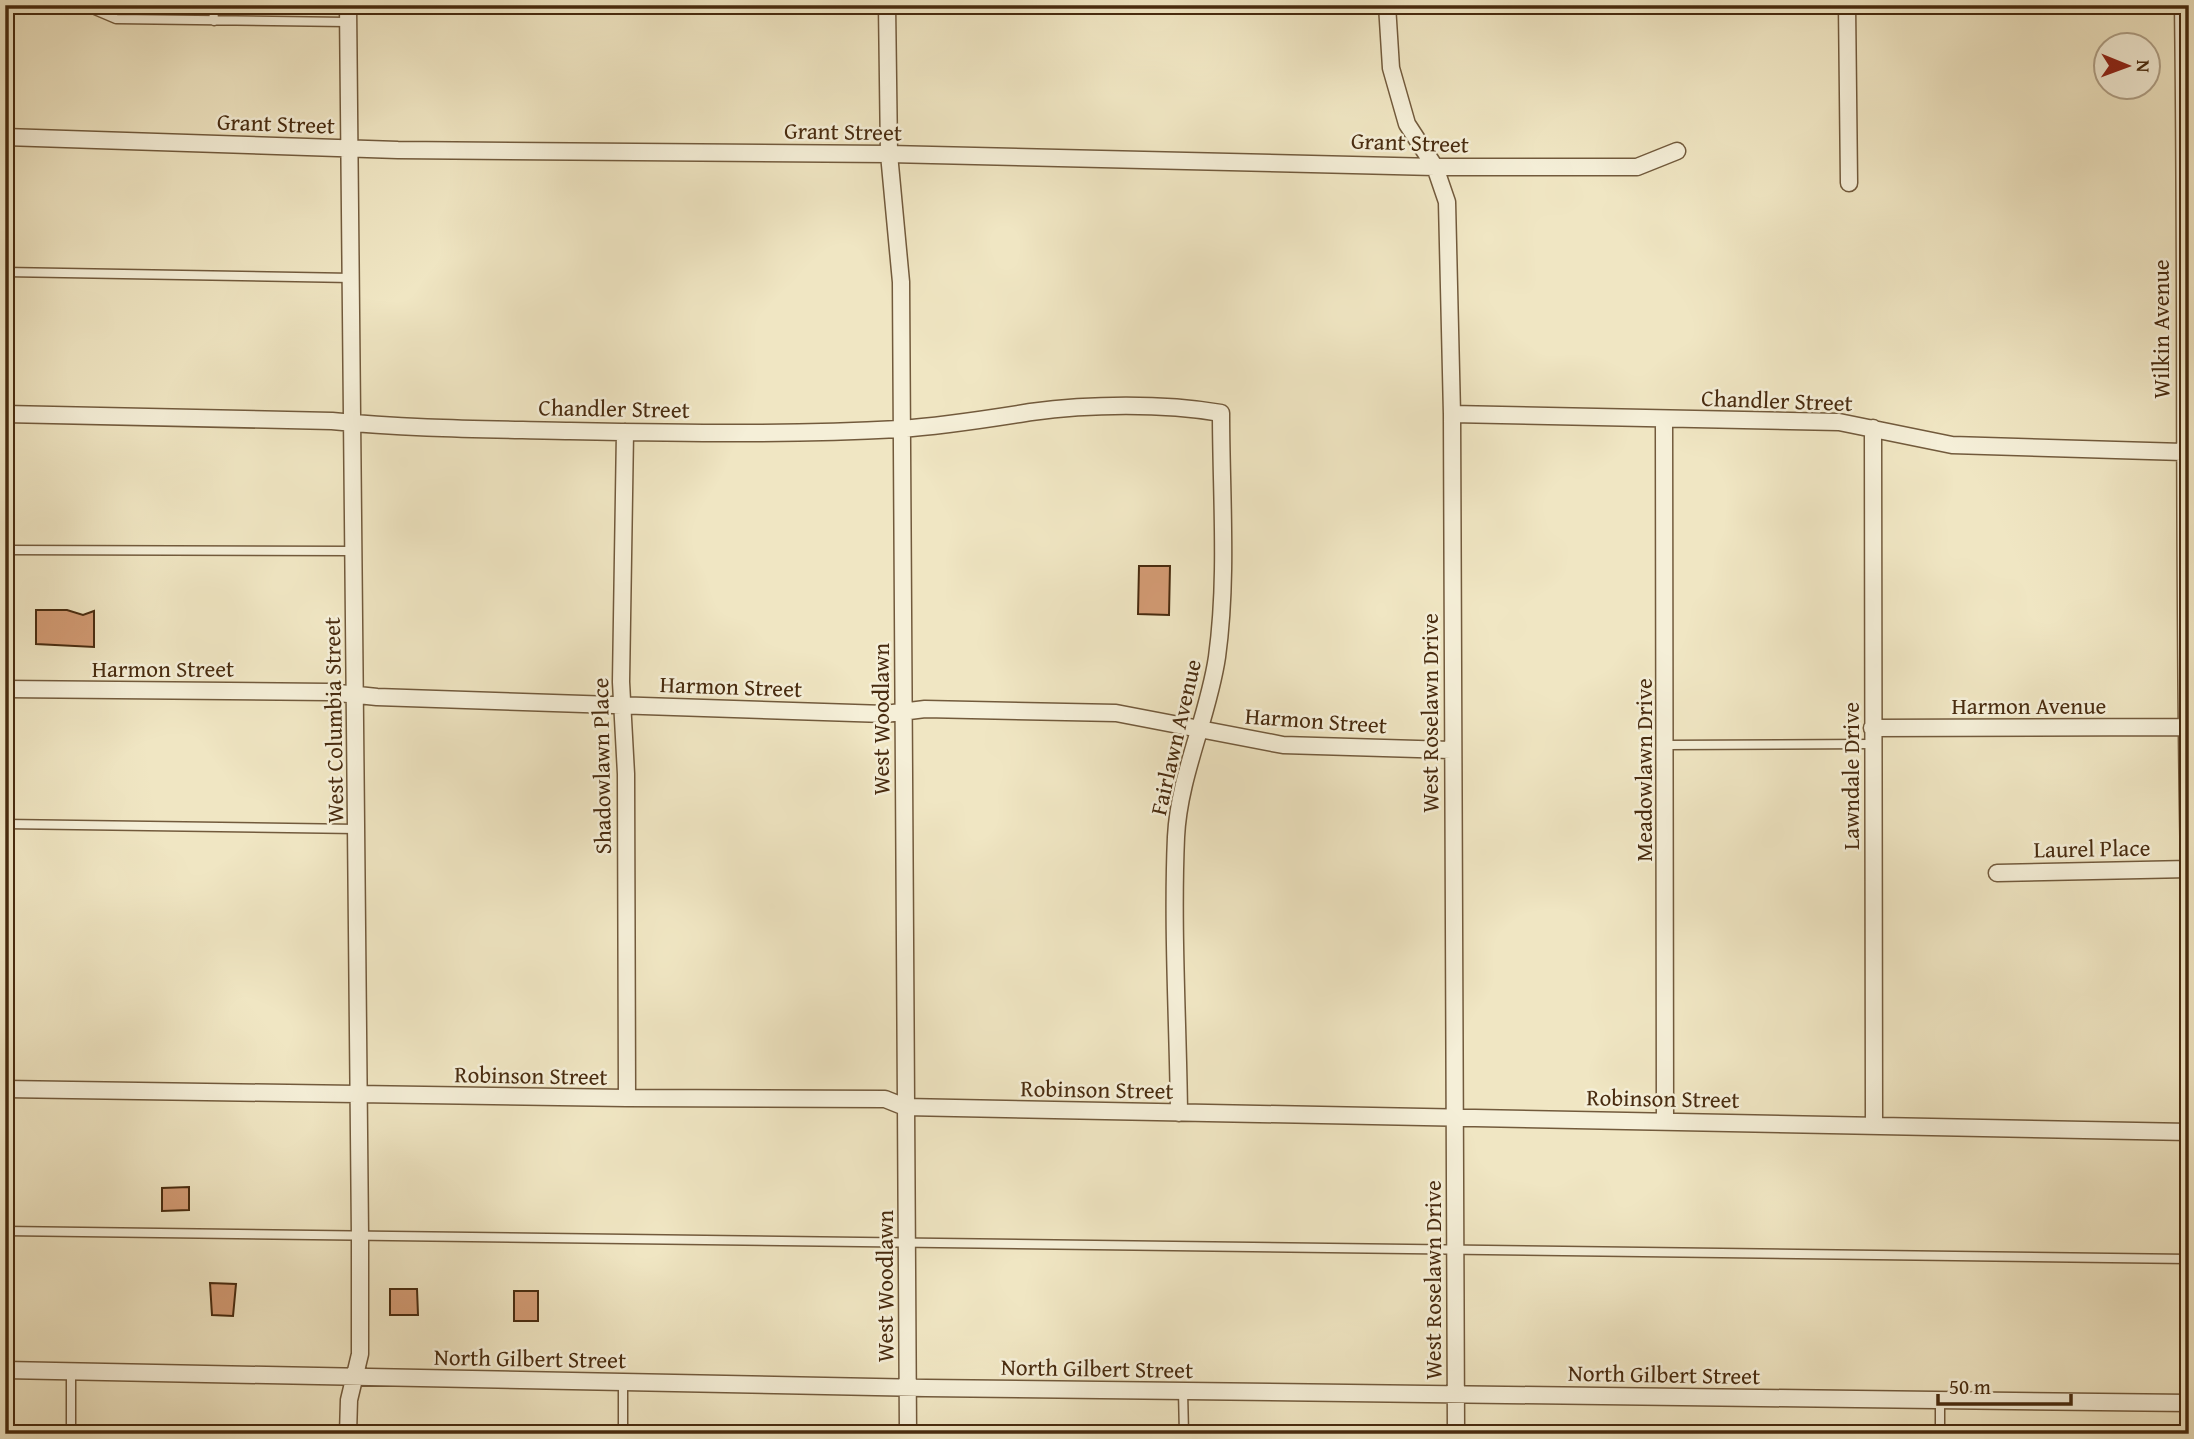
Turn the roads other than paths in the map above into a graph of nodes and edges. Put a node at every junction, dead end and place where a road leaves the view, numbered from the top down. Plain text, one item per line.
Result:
1 (83, 5) edge
2 (213, 5) edge
3 (348, 5) edge
4 (887, 5) edge
5 (1387, 5) edge
6 (1847, 5) edge
7 (2183, 5) edge
8 (214, 21) junction
9 (347, 22) junction
10 (5, 137) edge
11 (351, 148) junction
12 (1677, 151) dead end
13 (889, 154) junction
14 (1435, 167) junction
15 (1849, 183) dead end
16 (5, 272) edge
17 (352, 278) junction
18 (1221, 413) joint
19 (5, 414) edge
20 (1452, 414) junction
21 (1664, 420) junction
22 (353, 423) junction
23 (1873, 428) junction
24 (903, 429) junction
25 (625, 432) junction
26 (2183, 452) junction
27 (5, 550) edge
28 (354, 551) junction
29 (2187, 610) edge
30 (5, 690) edge
31 (355, 694) junction
32 (622, 704) junction
33 (902, 712) junction
34 (2186, 727) junction
35 (1200, 729) junction
36 (1872, 736) junction
37 (1666, 745) junction
38 (1451, 750) junction
39 (5, 824) edge
40 (357, 829) junction
41 (2189, 862) edge
42 (2189, 869) edge
43 (1997, 873) dead end
44 (5, 1089) edge
45 (359, 1095) junction
46 (627, 1098) junction
47 (905, 1107) junction
48 (1179, 1113) junction
49 (1455, 1118) junction
50 (1665, 1121) junction
51 (1874, 1124) junction
52 (2189, 1132) edge
53 (5, 1231) edge
54 (360, 1236) junction
55 (908, 1243) junction
56 (1454, 1251) junction
57 (2189, 1259) edge
58 (5, 1370) edge
59 (71, 1371) junction
60 (355, 1377) junction
61 (623, 1382) junction
62 (908, 1388) junction
63 (2189, 1390) edge
64 (1183, 1391) junction
65 (1455, 1394) junction
66 (1940, 1400) junction
67 (2189, 1403) edge
68 (71, 1434) edge
69 (348, 1434) edge
70 (623, 1434) edge
71 (908, 1434) edge
72 (1184, 1434) edge
73 (1456, 1434) edge
74 (1940, 1434) edge

1 - 8 lane
2 - 8 lane
3 - 9 street, West Columbia Street
4 - 13 street, West Woodlawn
5 - 14 street, West Roselawn Drive
6 - 15 street
7 - 26 street, Wilkin Avenue
8 - 9 lane
9 - 11 street, West Columbia Street
10 - 11 street, Grant Street
11 - 13 street, Grant Street
11 - 17 street, West Columbia Street
12 - 14 street, Grant Street
13 - 14 street, Grant Street
13 - 24 street, West Woodlawn
14 - 20 street, West Roselawn Drive
16 - 17 lane
17 - 22 street, West Columbia Street
18 - 24 street, Chandler Street
18 - 35 street, Fairlawn Avenue
19 - 22 street, Chandler Street
20 - 21 street, Chandler Street
20 - 38 street, West Roselawn Drive
21 - 23 street, Chandler Street
21 - 37 street, Meadowlawn Drive
22 - 25 street, Chandler Street
22 - 28 street, West Columbia Street
23 - 26 street, Chandler Street
23 - 36 street, Lawndale Drive
24 - 25 street, Chandler Street
24 - 33 street, West Woodlawn
25 - 32 street, Shadowlawn Place
26 - 29 street, Wilkin Avenue
27 - 28 lane
28 - 31 street, West Columbia Street
29 - 34 street, Wilkin Avenue
30 - 31 street, Harmon Street
31 - 32 street, Harmon Street
31 - 40 street, West Columbia Street
32 - 33 street, Harmon Street
32 - 46 street, Shadowlawn Place
33 - 35 street, Harmon Street
33 - 47 street, West Woodlawn
34 - 36 street, Harmon Avenue
34 - 41 street, Wilkin Avenue
35 - 38 street, Harmon Street
35 - 48 street, Fairlawn Avenue
36 - 37 lane
36 - 51 street, Lawndale Drive
37 - 50 street, Meadowlawn Drive
38 - 49 street, West Roselawn Drive
39 - 40 lane
40 - 45 street, West Columbia Street
42 - 43 street, Laurel Place
44 - 45 street, Robinson Street
45 - 46 street, Robinson Street
45 - 54 street, West Columbia Street
46 - 47 street, Robinson Street
47 - 48 street, Robinson Street
47 - 55 street, West Woodlawn
48 - 49 street, Robinson Street
49 - 50 street, Robinson Street
49 - 56 street, West Roselawn Drive
50 - 51 street, Robinson Street
51 - 52 street, Robinson Street
53 - 54 lane
54 - 55 lane
54 - 60 street, West Columbia Street
55 - 56 lane
55 - 62 street, West Woodlawn
56 - 57 lane
56 - 65 street, West Roselawn Drive
58 - 59 street, North Gilbert Street
59 - 60 street, North Gilbert Street
59 - 68 lane
60 - 61 street, North Gilbert Street
60 - 69 street, West Columbia Street
61 - 62 street, North Gilbert Street
61 - 70 lane
62 - 64 street, North Gilbert Street
62 - 71 street, West Woodlawn
63 - 67 street
64 - 65 street, North Gilbert Street
64 - 72 lane
65 - 66 street, North Gilbert Street
65 - 73 street, West Roselawn Drive
66 - 67 street, North Gilbert Street
66 - 74 lane

